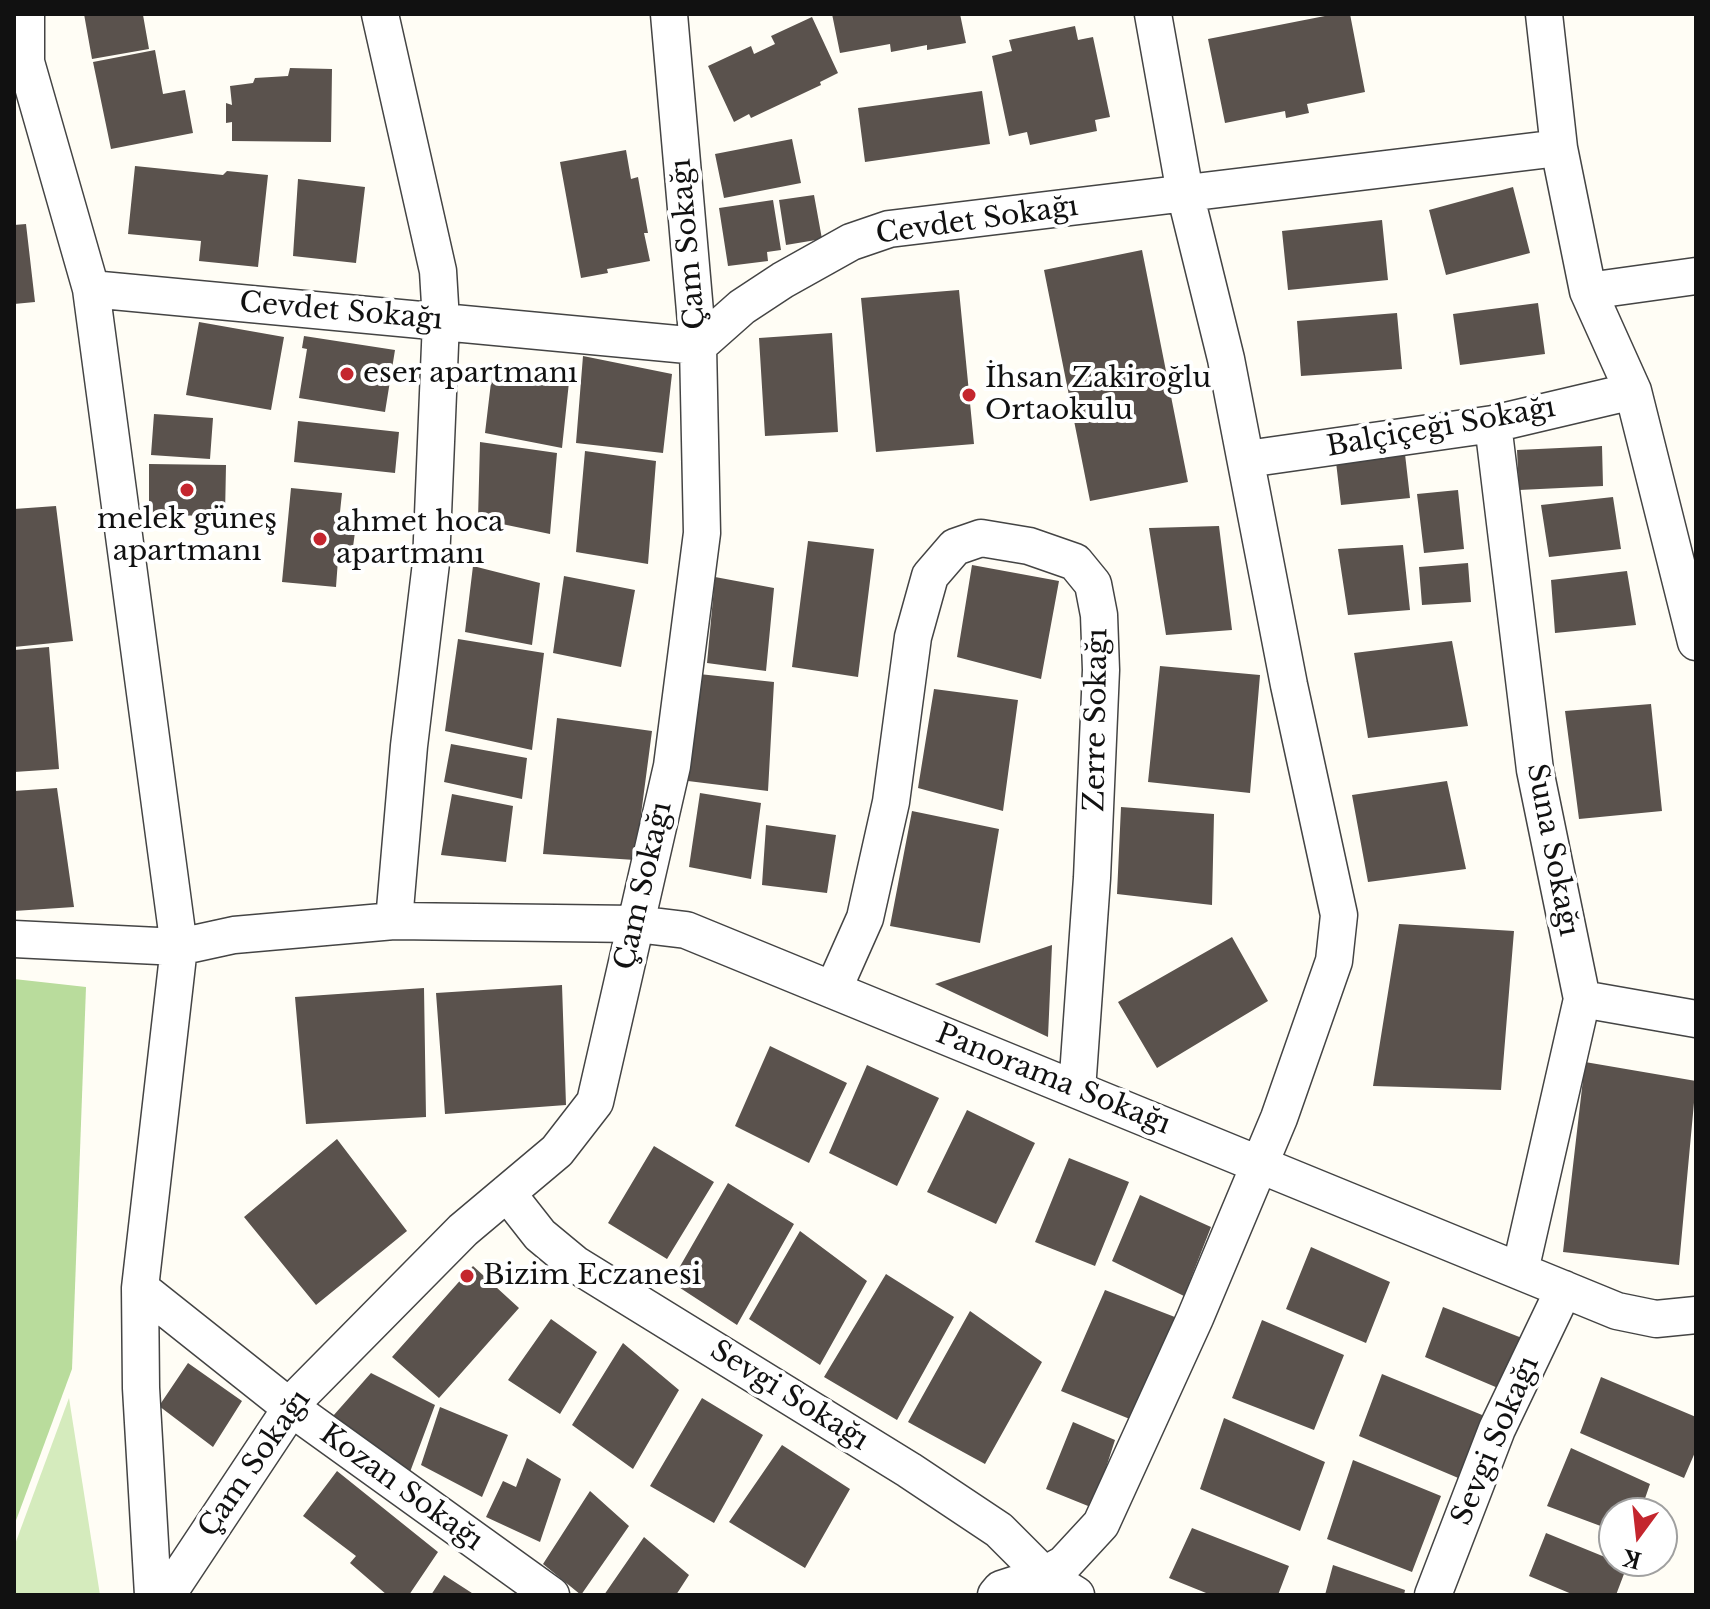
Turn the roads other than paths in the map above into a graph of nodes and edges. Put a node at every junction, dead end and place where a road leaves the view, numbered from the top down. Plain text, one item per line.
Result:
1 (26, 14) edge
2 (380, 14) edge
3 (670, 14) edge
4 (1153, 14) edge
5 (1544, 14) edge
6 (20, 62) edge
7 (1559, 148) junction
8 (1185, 193) junction
9 (1696, 276) edge
10 (91, 289) junction
11 (1588, 291) junction
12 (441, 321) junction
13 (698, 346) junction
14 (1633, 391) junction
15 (1493, 424) junction
16 (1247, 459) junction
17 (1696, 642) edge
18 (394, 921) junction
19 (636, 924) junction
20 (14, 939) edge
21 (179, 947) junction
22 (833, 990) junction
23 (1582, 999) junction
24 (1696, 1019) edge
25 (1077, 1090) junction
26 (1259, 1164) junction
27 (507, 1193) junction
28 (1520, 1271) junction
29 (140, 1288) junction
30 (1564, 1289) junction
31 (1696, 1315) edge
32 (291, 1408) junction
33 (1044, 1575) junction
34 (153, 1595) edge
35 (167, 1595) edge
36 (551, 1595) edge
37 (996, 1595) edge
38 (1076, 1595) edge
39 (1433, 1595) edge

1 - 6 street
2 - 12 street
3 - 13 street, Çam Sokağı
4 - 8 street
5 - 7 street
6 - 10 street
7 - 8 street, Cevdet Sokağı
7 - 11 street
8 - 13 street, Cevdet Sokağı
8 - 16 street
9 - 11 street
10 - 12 street, Cevdet Sokağı
10 - 21 street
11 - 14 street
12 - 13 street, Cevdet Sokağı
12 - 18 street
13 - 19 street, Çam Sokağı
14 - 15 street, Balçiçeği Sokağı
14 - 17 street
15 - 16 street, Balçiçeği Sokağı
15 - 23 street, Suna Sokağı
16 - 26 street
18 - 19 street, Panorama Sokağı
18 - 21 street, Panorama Sokağı
19 - 22 street, Panorama Sokağı
19 - 27 street, Çam Sokağı
20 - 21 street, Panorama Sokağı
21 - 29 street
22 - 25 street, Panorama Sokağı
22 - 25 street, Zerre Sokağı
23 - 24 street
23 - 28 street, Suna Sokağı
25 - 26 street, Panorama Sokağı
26 - 28 street, Panorama Sokağı
26 - 33 street
27 - 32 street, Çam Sokağı
27 - 33 street, Sevgi Sokağı
28 - 30 street, Panorama Sokağı
29 - 32 street, Kozan Sokağı
29 - 34 street
30 - 31 street, Panorama Sokağı
30 - 39 street, Sevgi Sokağı
32 - 35 street, Çam Sokağı
32 - 36 street, Kozan Sokağı
33 - 37 street
33 - 38 street, Sevgi Sokağı

